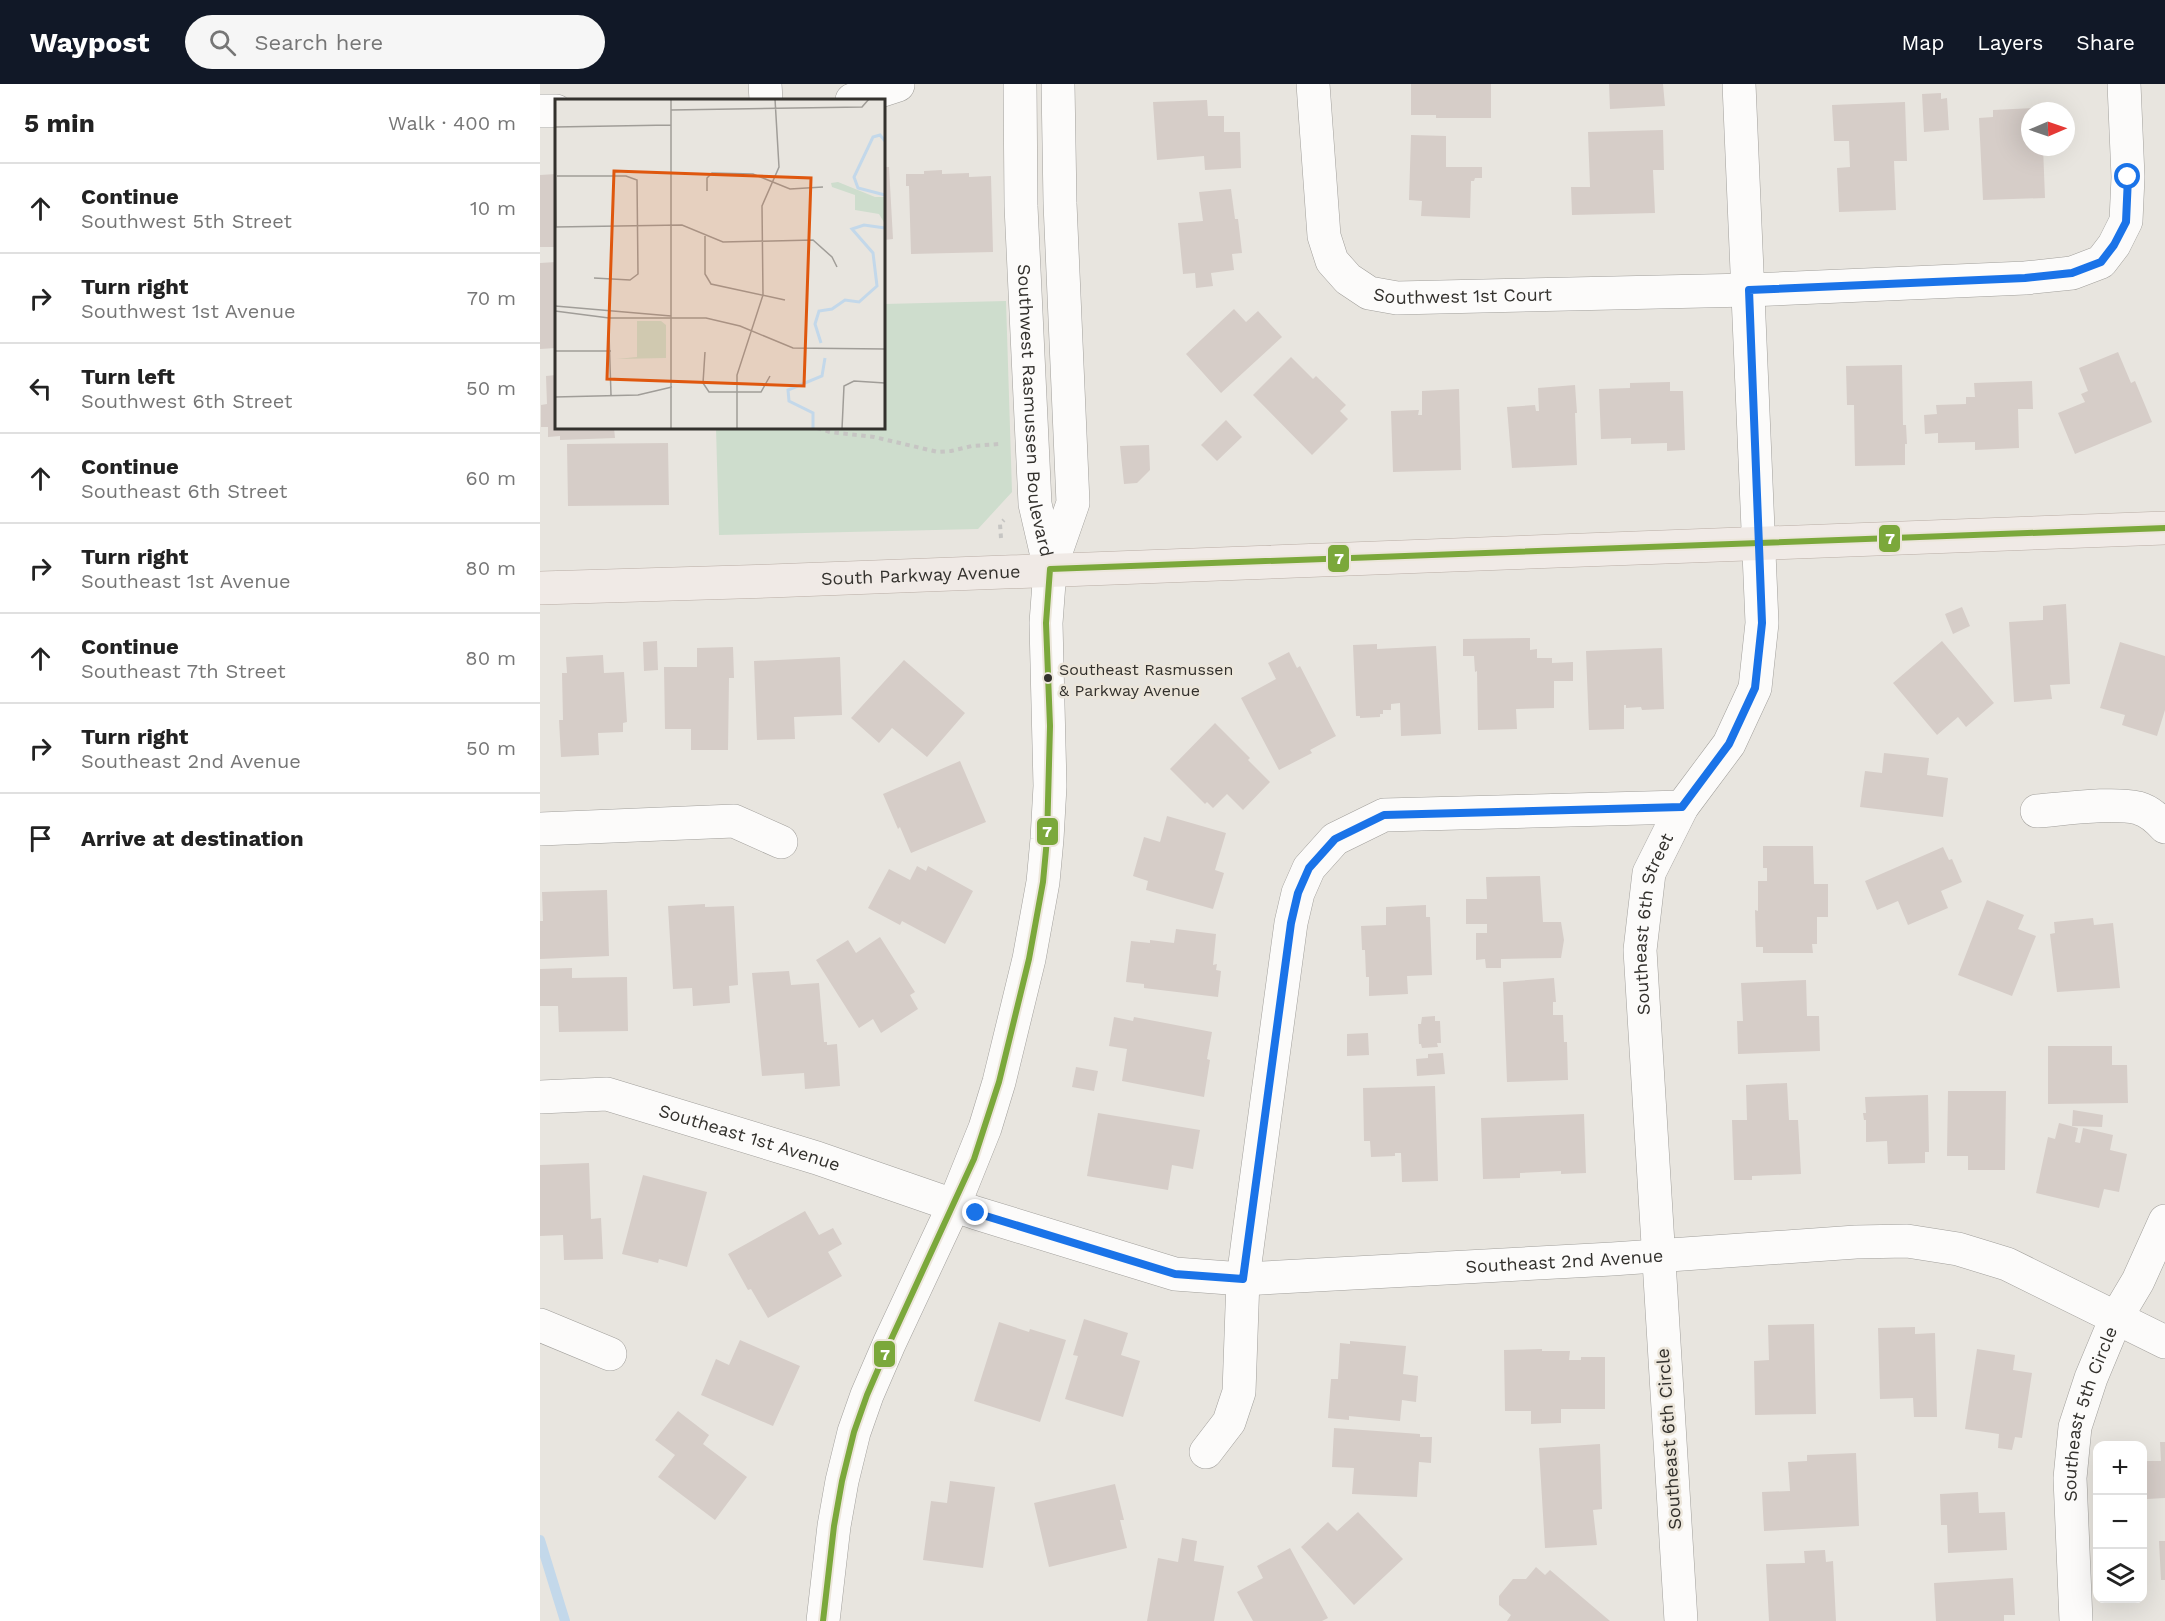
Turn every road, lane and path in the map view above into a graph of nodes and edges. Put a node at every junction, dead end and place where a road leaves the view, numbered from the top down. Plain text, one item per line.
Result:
1 (765, 84) edge
2 (1020, 84) edge
3 (1058, 84) edge
4 (1313, 84) edge
5 (1739, 84) edge
6 (2124, 84) edge
7 (898, 85) edge
8 (766, 99) edge
9 (855, 99) edge
10 (1749, 290) junction
11 (820, 429) edge
12 (1003, 444) dead end
13 (2165, 528) edge
14 (1759, 543) junction
15 (1050, 569) junction
16 (540, 588) edge
17 (1682, 807) junction
18 (2037, 811) dead end
19 (2165, 826) edge
20 (540, 829) edge
21 (782, 842) dead end
22 (540, 1097) edge
23 (954, 1205) junction
24 (2165, 1221) edge
25 (1658, 1257) junction
26 (1243, 1279) junction
27 (2116, 1318) junction
28 (540, 1325) edge
29 (2165, 1342) edge
30 (610, 1354) dead end
31 (1206, 1452) dead end
32 (823, 1621) edge
33 (1681, 1621) edge
34 (2076, 1621) edge

1 - 8 street
2 - 15 street, Southwest Rasmussen Boulevard
3 - 15 street, Southwest Rasmussen Boulevard
4 - 10 street, Southwest 1st Court
5 - 10 street, Southeast 6th Street
6 - 10 street, Southwest 1st Court
7 - 9 street
10 - 14 street, Southeast 6th Street
11 - 12 path
13 - 14 main road, South Parkway Avenue
14 - 15 main road, South Parkway Avenue
14 - 17 street, Southeast 6th Street
15 - 16 main road, South Parkway Avenue
15 - 23 street
17 - 25 street, Southeast 6th Street
17 - 26 street
18 - 19 street
20 - 21 street
22 - 23 street, Southeast 1st Avenue
23 - 26 street, Southeast 2nd Avenue
23 - 32 street
24 - 27 street, Southeast 5th Circle
25 - 26 street, Southeast 2nd Avenue
25 - 27 street, Southeast 2nd Avenue
25 - 33 street, Southeast 6th Circle
26 - 31 street
27 - 29 street, Southeast 2nd Avenue
27 - 34 street, Southeast 5th Circle
28 - 30 street

